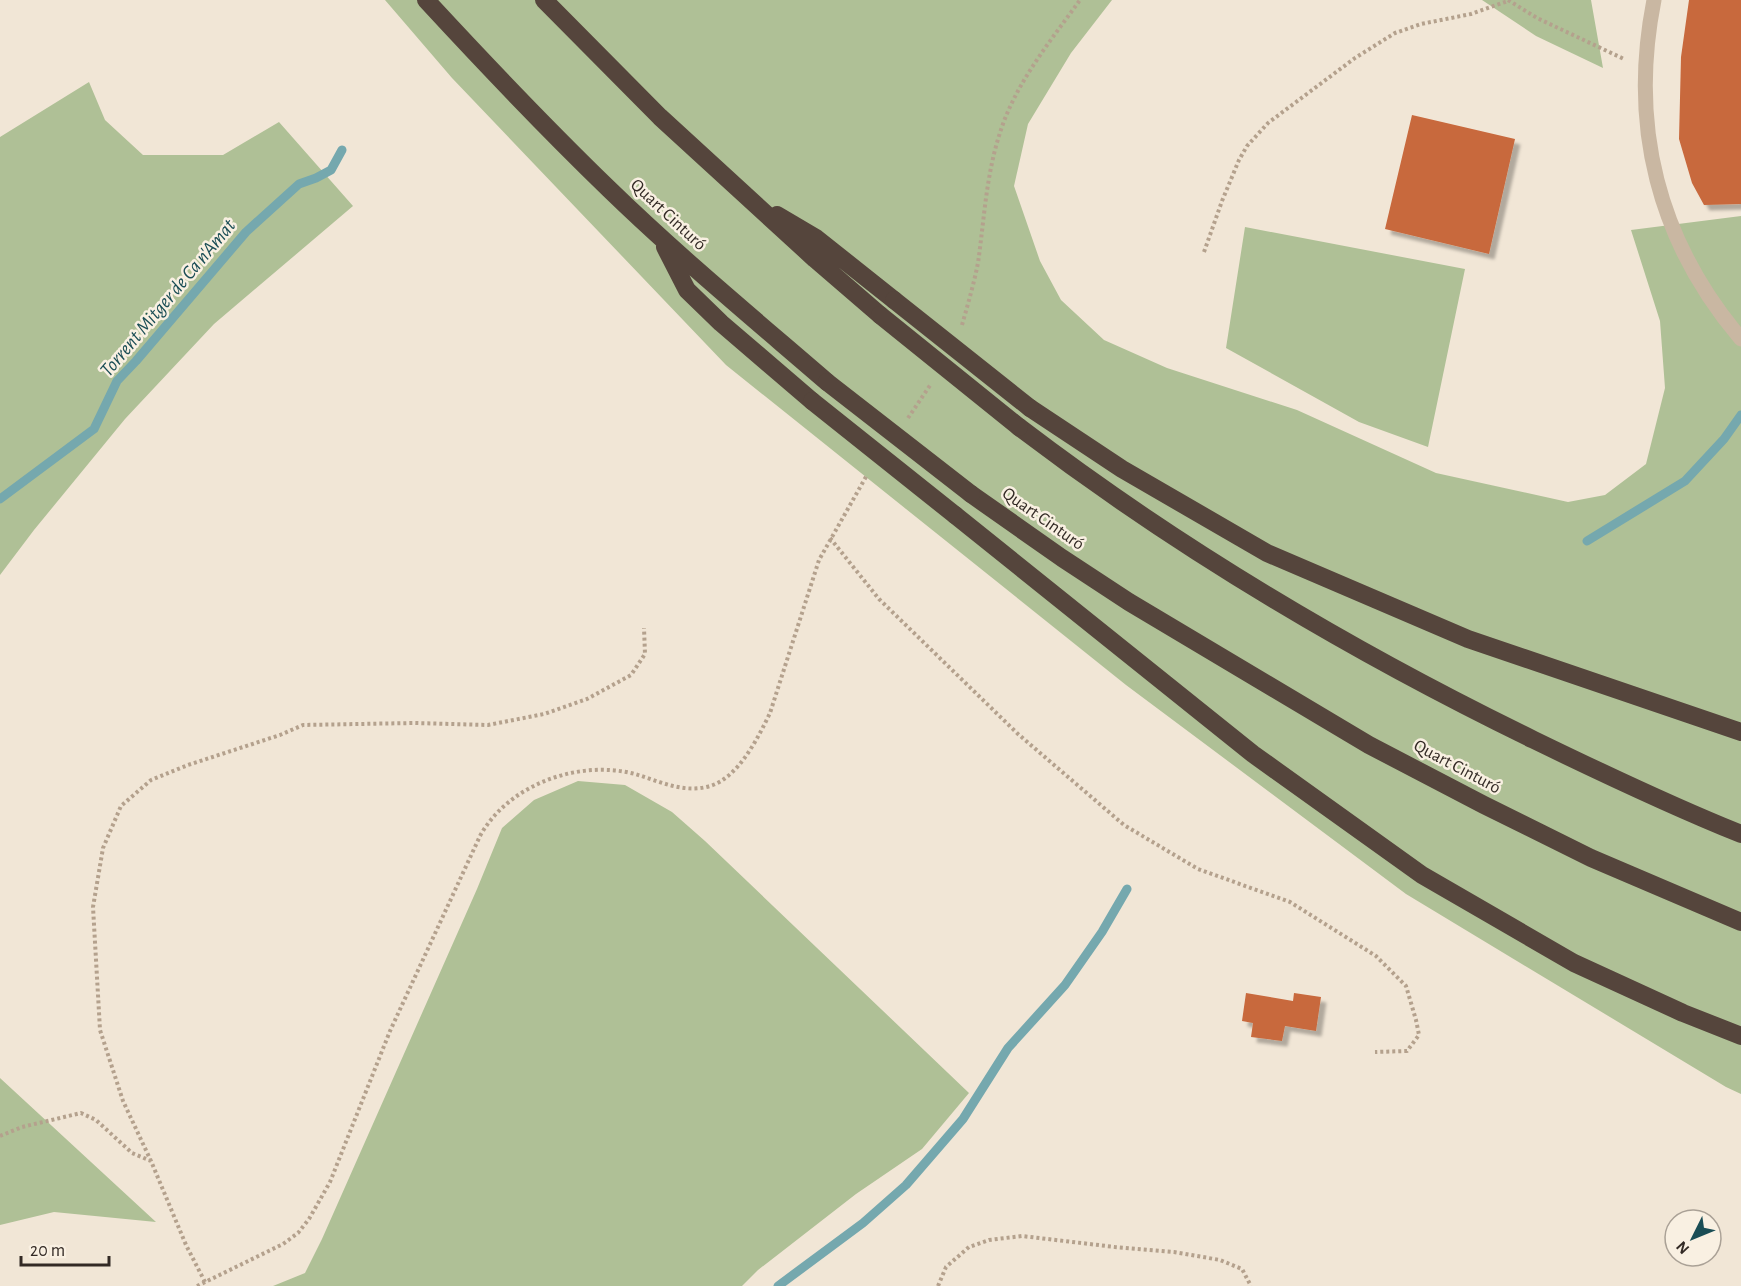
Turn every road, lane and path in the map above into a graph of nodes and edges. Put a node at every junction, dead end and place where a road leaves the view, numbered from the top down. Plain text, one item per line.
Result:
1 (426, 0) edge
2 (544, 0) edge
3 (1080, 0) edge
4 (1507, 0) edge
5 (1654, 0) edge
6 (1645, 67) junction
7 (746, 197) junction
8 (660, 237) junction
9 (1204, 252) dead end
10 (959, 333) dead end
11 (1741, 339) edge
12 (934, 380) dead end
13 (906, 421) dead end
14 (872, 467) dead end
15 (831, 538) junction
16 (644, 628) dead end
17 (1741, 732) edge
18 (1741, 834) edge
19 (1741, 922) edge
20 (1741, 1036) edge
21 (1375, 1052) dead end
22 (0, 1136) edge
23 (151, 1161) junction
24 (205, 1282) junction
25 (197, 1286) edge
26 (938, 1286) edge
27 (1251, 1286) edge

1 - 8 highway, Quart Cinturó
2 - 7 highway
3 - 10 path
4 - 6 path
4 - 9 path
5 - 6 street
6 - 11 street
7 - 17 highway, bridge
7 - 18 highway, bridge
8 - 19 highway, Quart Cinturó, bridge
8 - 20 highway, bridge
12 - 13 path
14 - 15 path
15 - 21 path
15 - 24 path
16 - 23 path
22 - 23 path
23 - 24 path
24 - 25 path
26 - 27 path

